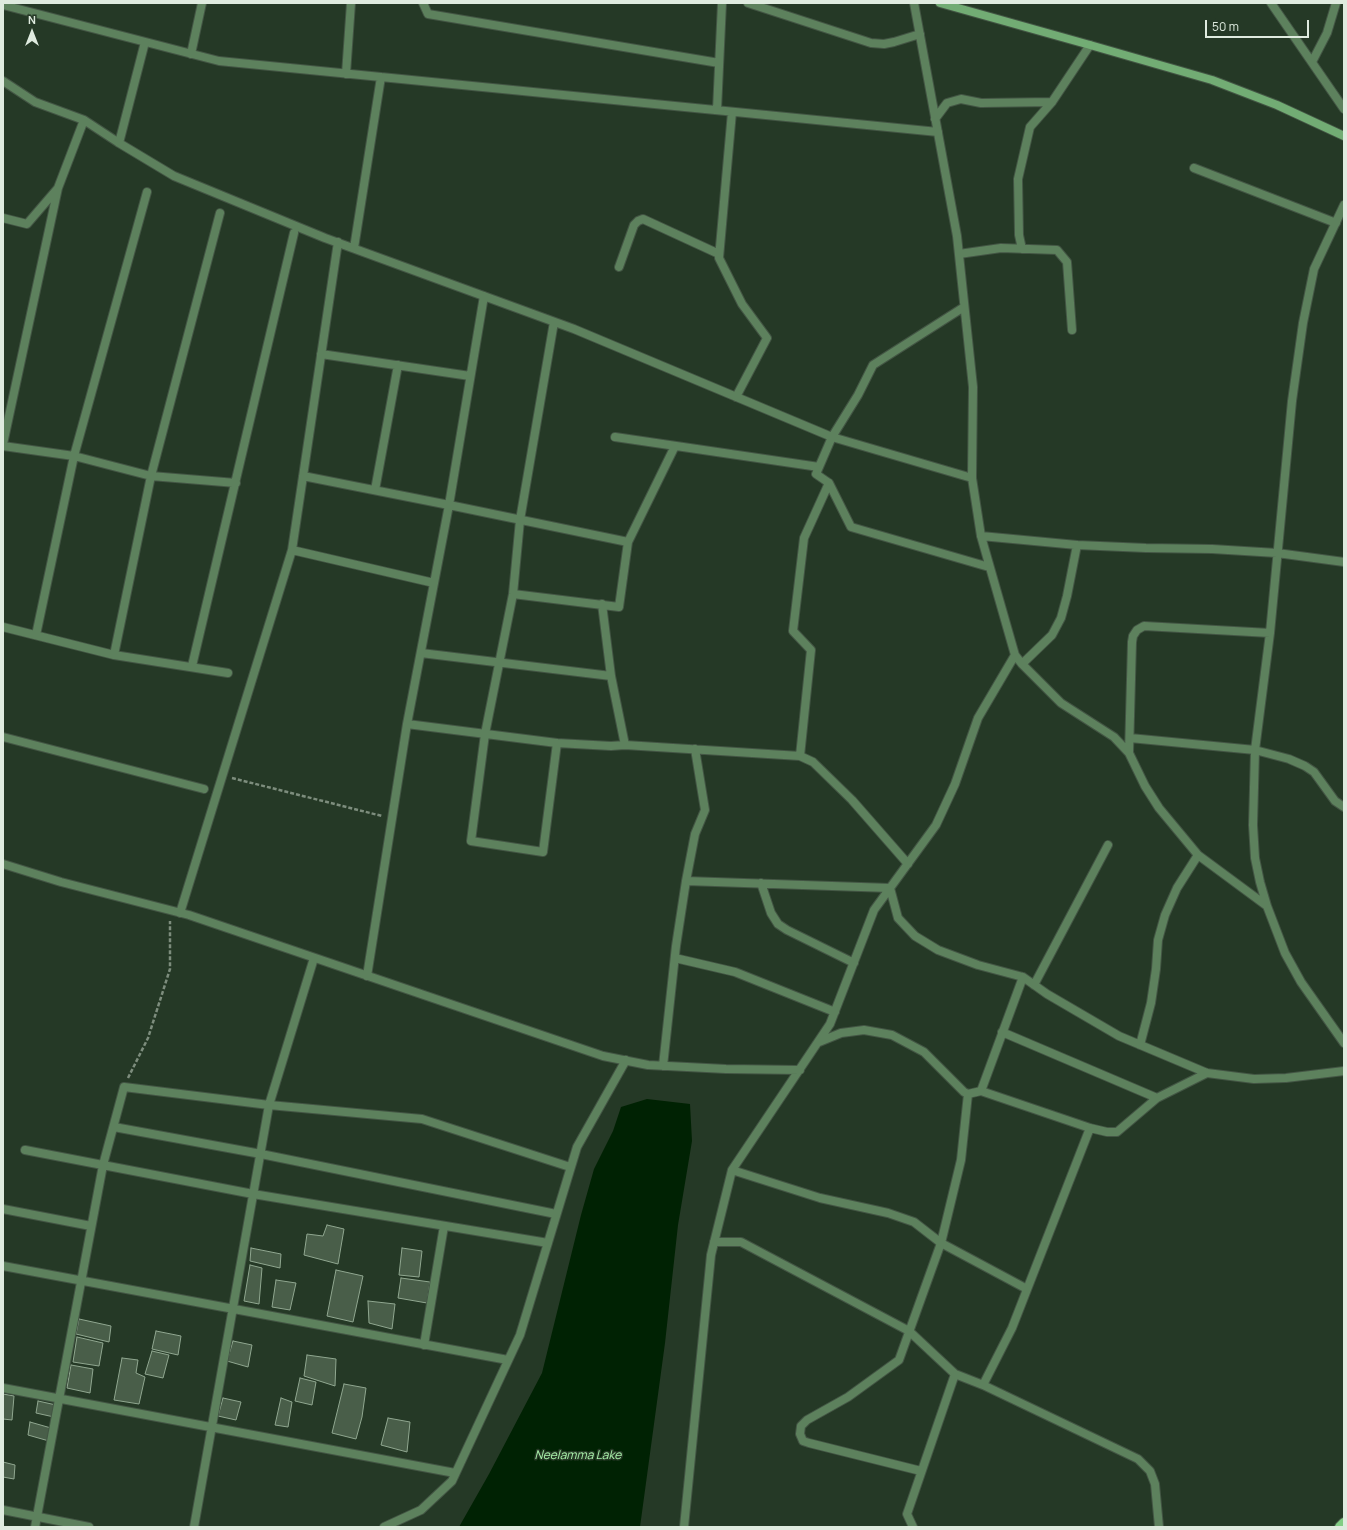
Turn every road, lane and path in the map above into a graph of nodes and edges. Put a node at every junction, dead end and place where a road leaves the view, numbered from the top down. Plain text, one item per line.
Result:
1 (202, 3) edge
2 (350, 3) edge
3 (423, 3) edge
4 (722, 3) edge
5 (748, 3) edge
6 (914, 3) edge
7 (940, 3) edge
8 (1270, 3) edge
9 (1336, 3) edge
10 (3, 5) edge
11 (920, 34) junction
12 (145, 42) junction
13 (1090, 44) junction
14 (191, 54) junction
15 (1312, 62) junction
16 (719, 63) junction
17 (346, 74) junction
18 (381, 77) junction
19 (3, 81) edge
20 (1052, 102) junction
21 (1344, 109) edge
22 (717, 110) junction
23 (732, 112) junction
24 (936, 119) junction
25 (84, 120) junction
26 (938, 132) junction
27 (1344, 136) edge
28 (119, 144) junction
29 (1194, 168) dead end
30 (58, 188) junction
31 (147, 192) dead end
32 (1344, 205) edge
33 (220, 213) dead end
34 (3, 218) edge
35 (1336, 223) junction
36 (294, 233) dead end
37 (338, 242) junction
38 (354, 248) junction
39 (1022, 249) junction
40 (719, 254) junction
41 (959, 254) junction
42 (619, 267) dead end
43 (484, 296) junction
44 (964, 307) junction
45 (554, 322) junction
46 (1072, 330) dead end
47 (321, 354) junction
48 (398, 365) junction
49 (470, 376) junction
50 (736, 397) junction
51 (615, 437) dead end
52 (832, 437) junction
53 (3, 445) edge
54 (675, 446) junction
55 (74, 456) junction
56 (819, 467) junction
57 (150, 476) junction
58 (303, 476) junction
59 (972, 478) junction
60 (236, 483) junction
61 (828, 483) junction
62 (375, 490) junction
63 (449, 504) junction
64 (520, 520) junction
65 (981, 536) junction
66 (628, 542) junction
67 (1077, 545) junction
68 (292, 550) junction
69 (1278, 553) junction
70 (1344, 562) edge
71 (989, 567) junction
72 (434, 583) junction
73 (513, 594) junction
74 (602, 604) junction
75 (3, 627) edge
76 (1270, 633) junction
77 (36, 635) junction
78 (421, 653) junction
79 (1015, 654) junction
80 (114, 655) junction
81 (498, 662) junction
82 (1022, 664) junction
83 (192, 666) junction
84 (228, 673) dead end
85 (611, 676) junction
86 (407, 724) junction
87 (485, 734) junction
88 (3, 737) edge
89 (1130, 738) junction
90 (557, 743) junction
91 (626, 745) junction
92 (695, 749) junction
93 (1255, 750) junction
94 (1129, 753) junction
95 (800, 756) junction
96 (222, 775) junction
97 (204, 789) dead end
98 (1344, 807) edge
99 (392, 819) junction
100 (1108, 845) dead end
101 (1198, 855) junction
102 (3, 864) edge
103 (908, 864) junction
104 (686, 881) junction
105 (761, 883) junction
106 (890, 888) junction
107 (1267, 906) junction
108 (169, 911) junction
109 (180, 913) junction
110 (314, 958) junction
111 (675, 958) junction
112 (854, 963) junction
113 (367, 976) junction
114 (1023, 977) junction
115 (1034, 985) junction
116 (835, 1012) junction
117 (1002, 1032) junction
118 (818, 1042) junction
119 (1344, 1043) edge
120 (1140, 1045) junction
121 (626, 1060) junction
122 (663, 1066) junction
123 (800, 1070) junction
124 (1344, 1071) edge
125 (1207, 1073) junction
126 (124, 1087) junction
127 (981, 1092) junction
128 (968, 1094) junction
129 (1157, 1098) junction
130 (269, 1105) junction
131 (114, 1127) junction
132 (1090, 1128) junction
133 (25, 1150) dead end
134 (261, 1154) junction
135 (103, 1165) junction
136 (570, 1167) junction
137 (732, 1170) junction
138 (253, 1194) junction
139 (3, 1208) edge
140 (556, 1214) junction
141 (91, 1226) junction
142 (444, 1226) junction
143 (714, 1242) junction
144 (548, 1243) junction
145 (942, 1243) junction
146 (3, 1266) edge
147 (81, 1281) junction
148 (1027, 1288) junction
149 (233, 1310) junction
150 (909, 1331) junction
151 (424, 1345) junction
152 (508, 1360) junction
153 (955, 1374) junction
154 (983, 1385) junction
155 (3, 1388) edge
156 (60, 1398) junction
157 (212, 1427) junction
158 (921, 1471) junction
159 (456, 1473) junction
160 (3, 1510) edge
161 (37, 1517) junction
162 (1344, 1523) edge
163 (35, 1527) edge
164 (89, 1527) edge
165 (194, 1527) edge
166 (384, 1527) edge
167 (684, 1527) edge
168 (913, 1527) edge
169 (1159, 1527) edge
170 (1340, 1527) edge

1 - 14 street
2 - 17 street
3 - 16 street
4 - 16 street
5 - 11 street
6 - 11 street
7 - 13 street
8 - 15 street
9 - 15 street
10 - 12 street
11 - 24 street
12 - 14 street
12 - 28 street
13 - 20 street
13 - 27 street
14 - 17 street
15 - 21 street
16 - 22 street
17 - 18 street
18 - 22 street
18 - 38 street
19 - 25 street
20 - 24 street
20 - 39 street
22 - 23 street
23 - 26 street
23 - 40 street
24 - 26 street
25 - 28 street
25 - 30 street
26 - 41 street
28 - 37 street
29 - 35 street
30 - 34 street
30 - 53 street
31 - 55 street
32 - 35 street
33 - 57 street
35 - 69 street
36 - 60 street
37 - 38 street
37 - 47 street
38 - 43 street
39 - 41 street
39 - 46 street
40 - 42 street
40 - 50 street
41 - 44 street
43 - 45 street
43 - 49 street
44 - 52 street
44 - 59 street
45 - 50 street
45 - 64 street
47 - 48 street
47 - 58 street
48 - 49 street
48 - 62 street
49 - 63 street
50 - 52 street
51 - 54 street
52 - 56 street
52 - 59 street
53 - 55 street
54 - 56 street
54 - 66 street
55 - 57 street
55 - 77 street
56 - 61 street
57 - 60 street
57 - 80 street
58 - 62 street
58 - 68 street
59 - 65 street
60 - 83 street
61 - 71 street
61 - 95 street
62 - 63 street
63 - 64 street
63 - 72 street
64 - 66 street
64 - 73 street
65 - 67 street
65 - 71 street
66 - 74 street
67 - 69 street
67 - 82 street
68 - 72 street
68 - 96 street
69 - 70 street
69 - 76 street
71 - 79 street
72 - 78 street
73 - 74 street
73 - 81 street
74 - 85 street
75 - 77 street
76 - 89 street
76 - 93 street
77 - 80 street
78 - 81 street
78 - 86 street
79 - 82 street
79 - 103 street
80 - 83 street
81 - 85 street
81 - 87 street
82 - 94 street
83 - 84 street
85 - 91 street
86 - 87 street
86 - 99 street
87 - 90 street
87 - 90 street
88 - 97 street
89 - 93 street
89 - 94 street
90 - 91 street
91 - 92 street
92 - 95 street
92 - 104 street
93 - 98 street
93 - 107 street
94 - 101 street
95 - 103 street
96 - 99 path
96 - 109 street
99 - 113 street
100 - 115 street
101 - 107 street
101 - 120 street
102 - 108 street
103 - 106 street
104 - 105 street
104 - 111 street
105 - 106 street
105 - 112 street
106 - 112 street
106 - 114 street
107 - 119 street
108 - 109 street
108 - 126 path
109 - 110 street
110 - 113 street
110 - 130 street
111 - 116 street
111 - 122 street
112 - 116 street
113 - 121 street
114 - 115 street
114 - 117 street
115 - 120 street
116 - 118 street
117 - 127 street
117 - 129 street
118 - 123 street
118 - 128 street
120 - 125 street
121 - 122 street
121 - 136 street
122 - 123 street
123 - 137 street
124 - 125 street
125 - 129 street
126 - 130 street
126 - 131 street
127 - 128 street
127 - 132 street
128 - 145 street
129 - 132 street
130 - 134 street
130 - 136 street
131 - 134 street
131 - 135 street
132 - 148 street
133 - 135 street
134 - 138 street
134 - 140 street
135 - 138 street
135 - 141 street
136 - 140 street
137 - 143 street
137 - 145 street
138 - 142 street
138 - 149 street
139 - 141 street
140 - 144 street
141 - 147 street
142 - 144 street
142 - 151 street
143 - 150 street
143 - 167 street
144 - 152 street
145 - 148 street
145 - 150 street
146 - 147 street
147 - 149 street
147 - 156 street
148 - 154 street
149 - 151 street
149 - 157 street
150 - 153 street
150 - 158 street
151 - 152 street
152 - 159 street
153 - 154 street
153 - 158 street
154 - 169 street
155 - 156 street
156 - 157 street
156 - 161 street
157 - 159 street
157 - 165 street
158 - 168 street
159 - 166 street
160 - 161 street
161 - 163 street
161 - 164 street
162 - 170 main road

